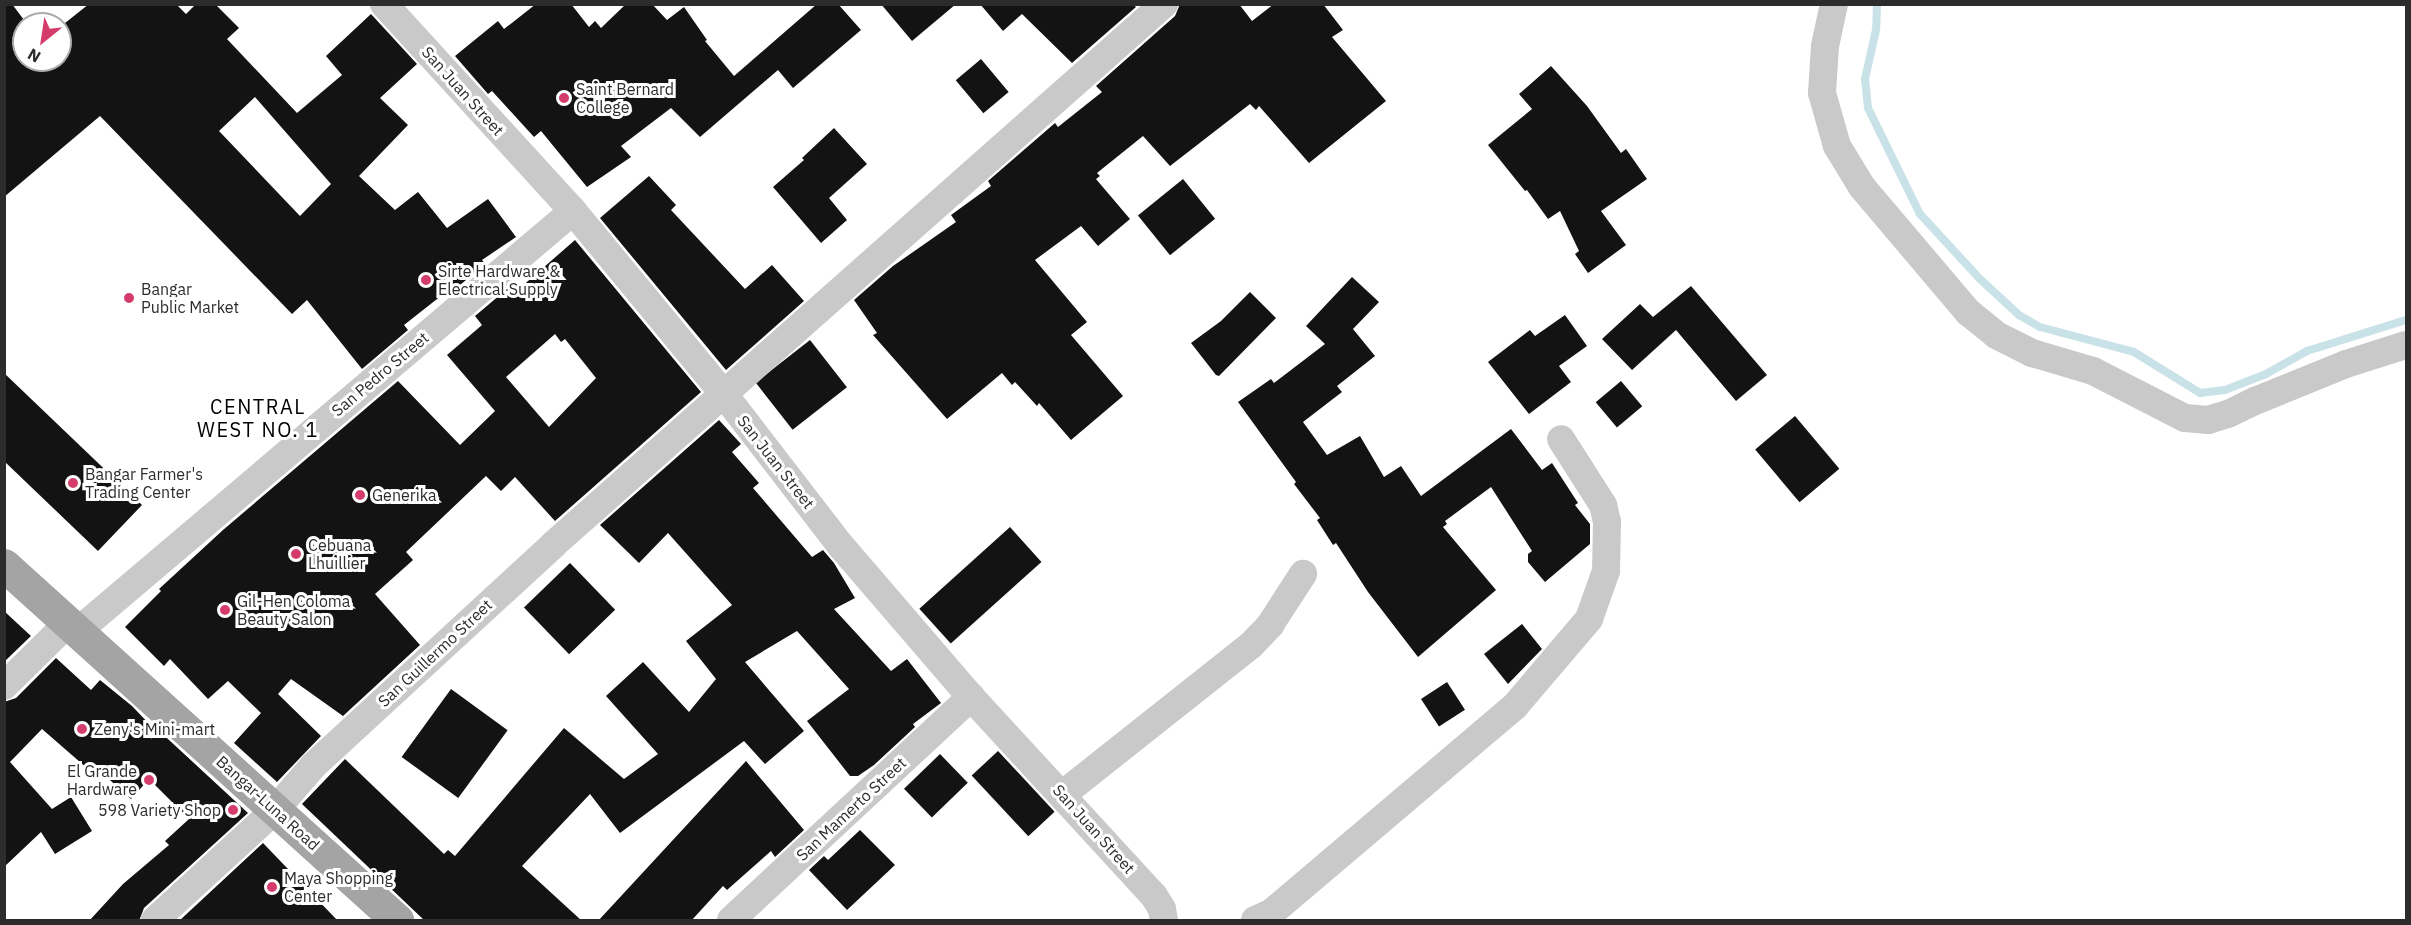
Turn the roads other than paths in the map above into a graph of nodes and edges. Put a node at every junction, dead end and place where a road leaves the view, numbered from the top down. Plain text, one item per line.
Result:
1 (384, 4) edge
2 (1164, 4) edge
3 (1834, 4) edge
4 (573, 211) junction
5 (2406, 345) edge
6 (723, 393) junction
7 (1561, 439) dead end
8 (4, 565) edge
9 (1303, 574) dead end
10 (73, 626) junction
11 (4, 686) edge
12 (971, 697) junction
13 (1063, 794) junction
14 (275, 810) junction
15 (154, 921) edge
16 (397, 921) edge
17 (730, 921) edge
18 (1164, 921) edge
19 (1255, 921) edge

1 - 4 street, San Juan Street
2 - 6 street, San Guillermo Street
3 - 5 street
4 - 6 street, San Juan Street
4 - 10 street, San Pedro Street
6 - 12 street, San Juan Street
6 - 14 street, San Guillermo Street
7 - 19 street
8 - 10 main road, Bangar-Luna Road
9 - 13 street
10 - 11 street, San Pedro Street
10 - 14 main road, Bangar-Luna Road
12 - 13 street, San Juan Street
12 - 17 street, San Mamerto Street
13 - 18 street, San Juan Street
14 - 15 street, San Guillermo Street
14 - 16 main road, Bangar-Luna Road

